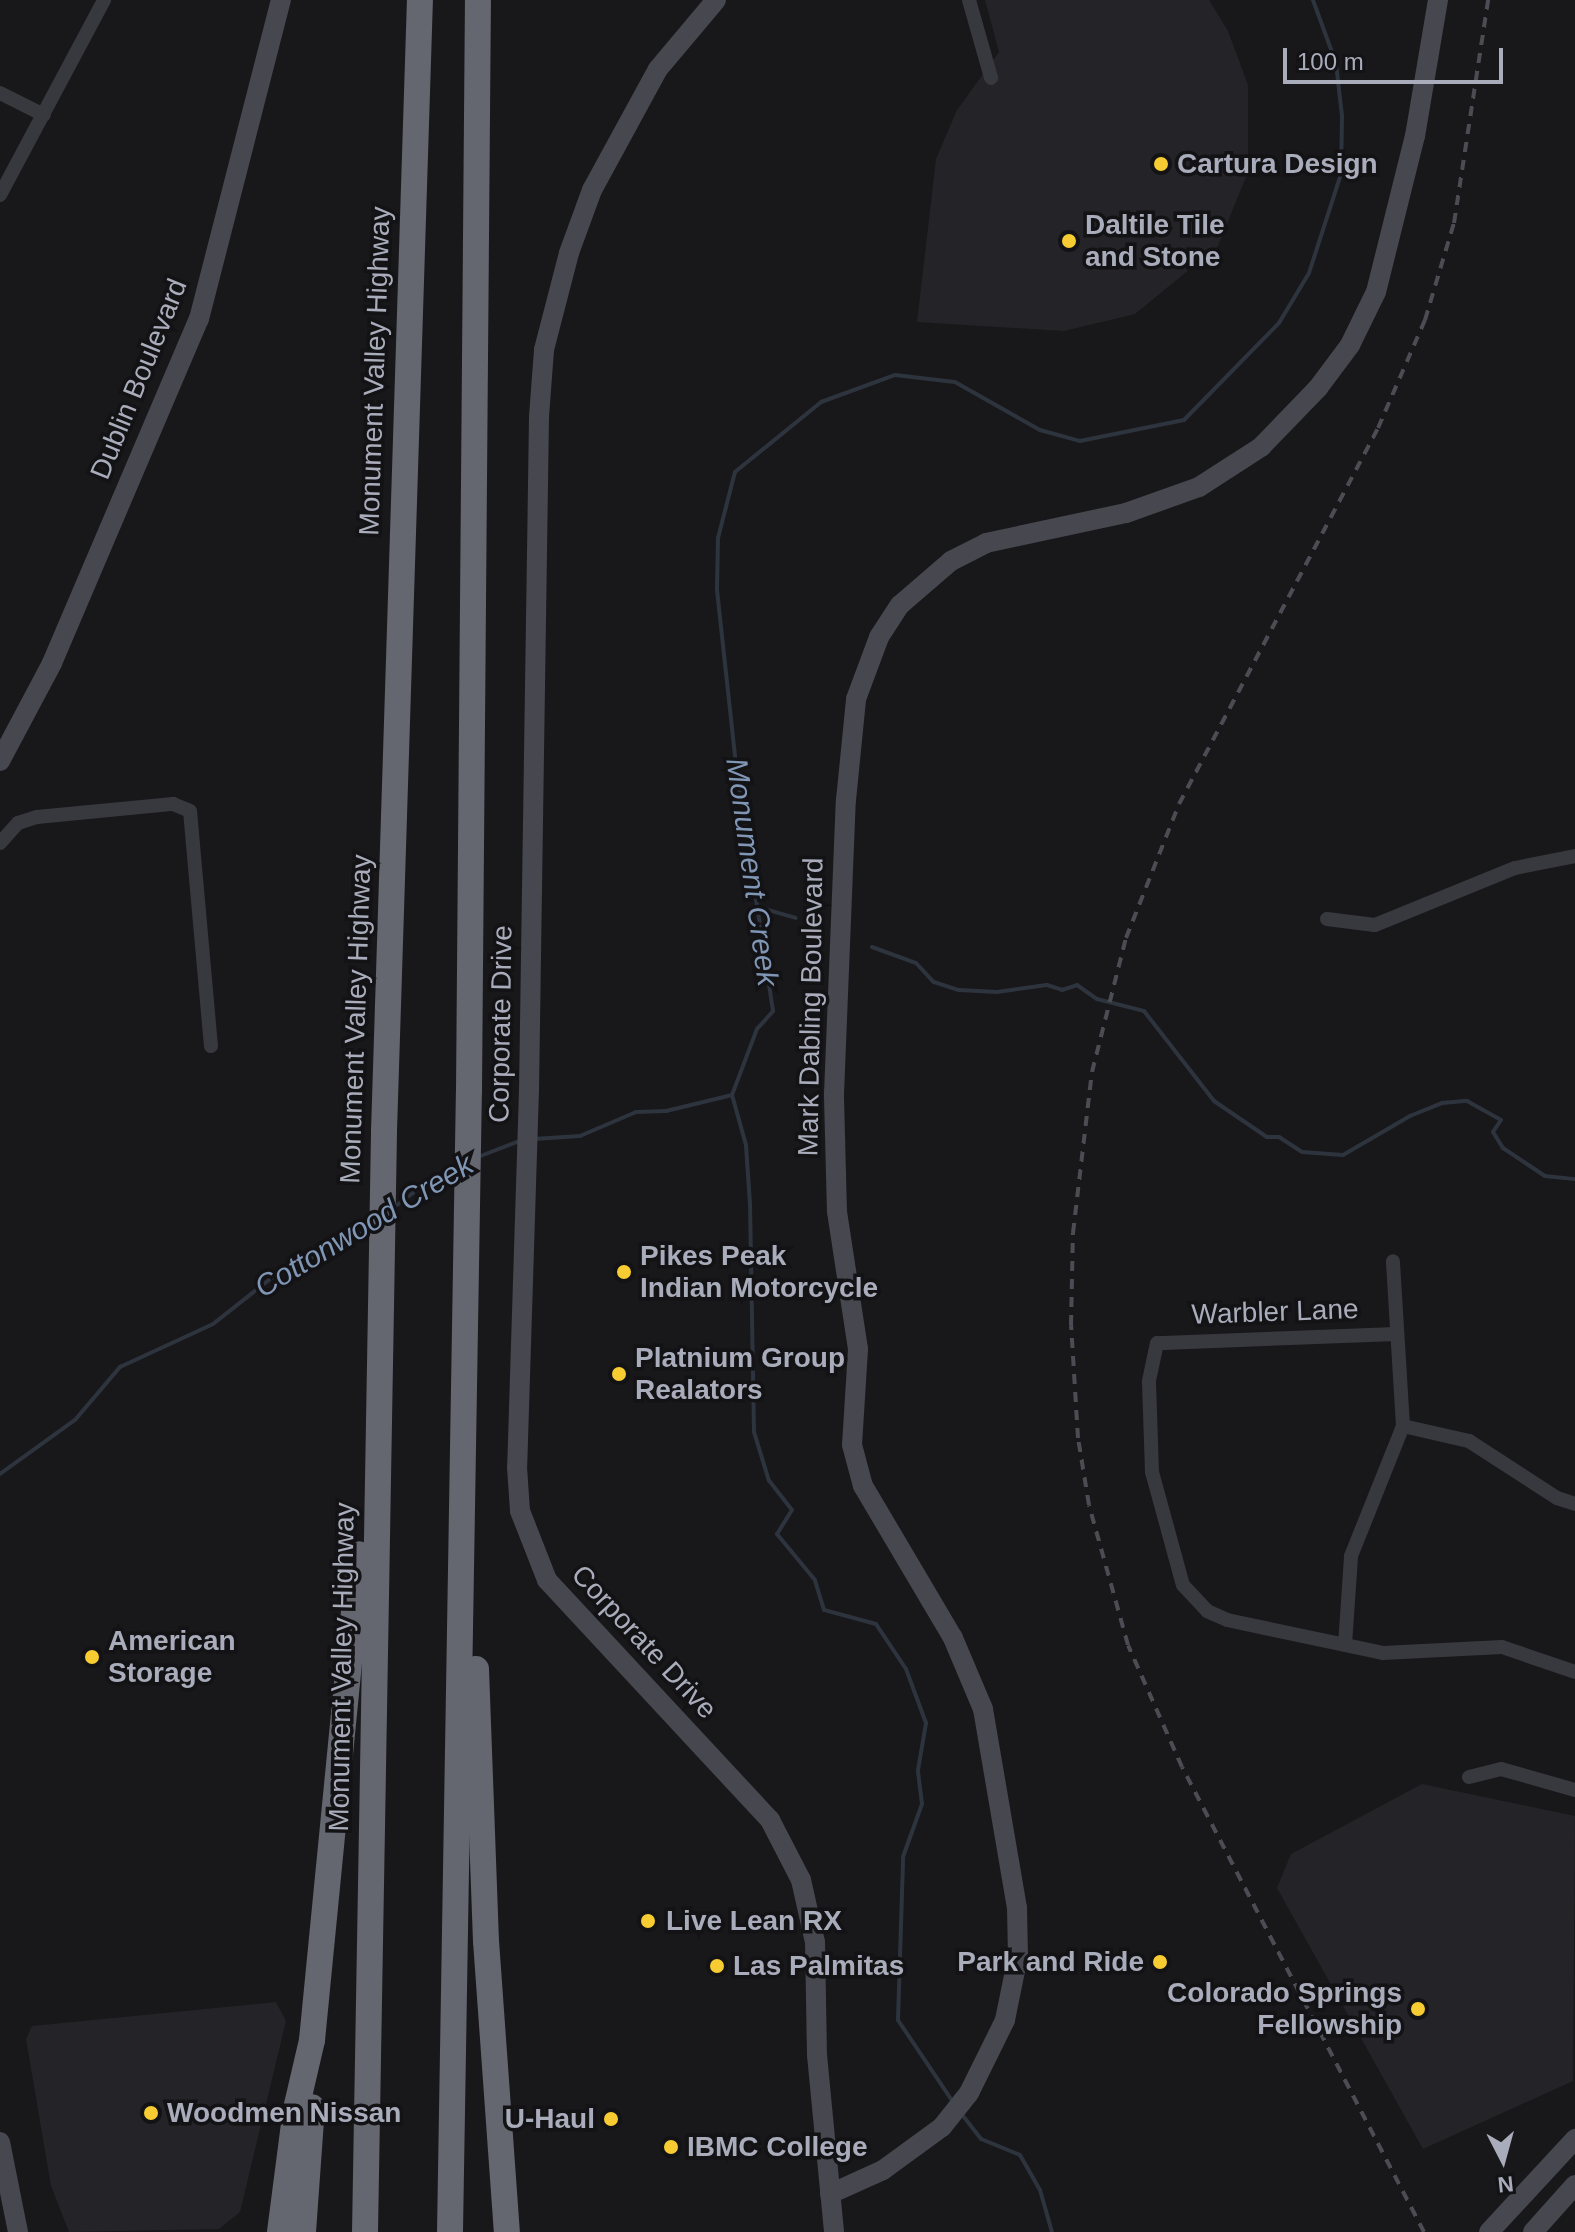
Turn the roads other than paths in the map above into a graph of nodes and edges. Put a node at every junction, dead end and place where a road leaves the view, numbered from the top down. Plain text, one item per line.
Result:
1 (104, 0) edge
2 (281, 0) edge
3 (420, 0) edge
4 (478, 0) edge
5 (716, 0) edge
6 (969, 0) edge
7 (1438, 0) edge
8 (991, 78) dead end
9 (0, 93) edge
10 (44, 115) junction
11 (0, 195) edge
12 (0, 761) edge
13 (0, 843) edge
14 (1575, 856) edge
15 (1327, 919) dead end
16 (211, 1046) dead end
17 (1393, 1261) dead end
18 (1396, 1334) junction
19 (463, 1422) junction
20 (1403, 1426) junction
21 (378, 1436) junction
22 (1575, 1504) edge
23 (1345, 1645) junction
24 (1575, 1672) edge
25 (1469, 1777) dead end
26 (1575, 1790) edge
27 (312, 2040) junction
28 (1575, 2139) edge
29 (0, 2142) edge
30 (1575, 2185) edge
31 (830, 2194) junction
32 (18, 2232) edge
33 (280, 2232) edge
34 (303, 2232) edge
35 (365, 2232) edge
36 (450, 2232) edge
37 (507, 2232) edge
38 (834, 2232) edge
39 (1489, 2232) edge
40 (1533, 2232) edge

1 - 10 street
2 - 12 street, Dublin Boulevard
3 - 21 highway, Monument Valley Highway
4 - 19 highway
5 - 31 street, Corporate Drive
6 - 8 street
7 - 31 street, Mark Dabling Boulevard
9 - 10 street
10 - 11 street
13 - 16 street
14 - 15 street
17 - 18 street
18 - 20 street
18 - 23 street, Warbler Lane
19 - 36 highway
19 - 37 highway
20 - 22 street
20 - 23 street
21 - 27 highway
21 - 35 highway, Monument Valley Highway
23 - 24 street
25 - 26 street
27 - 33 highway
27 - 34 highway
28 - 39 street
29 - 32 street
30 - 40 street
31 - 38 street, Corporate Drive

